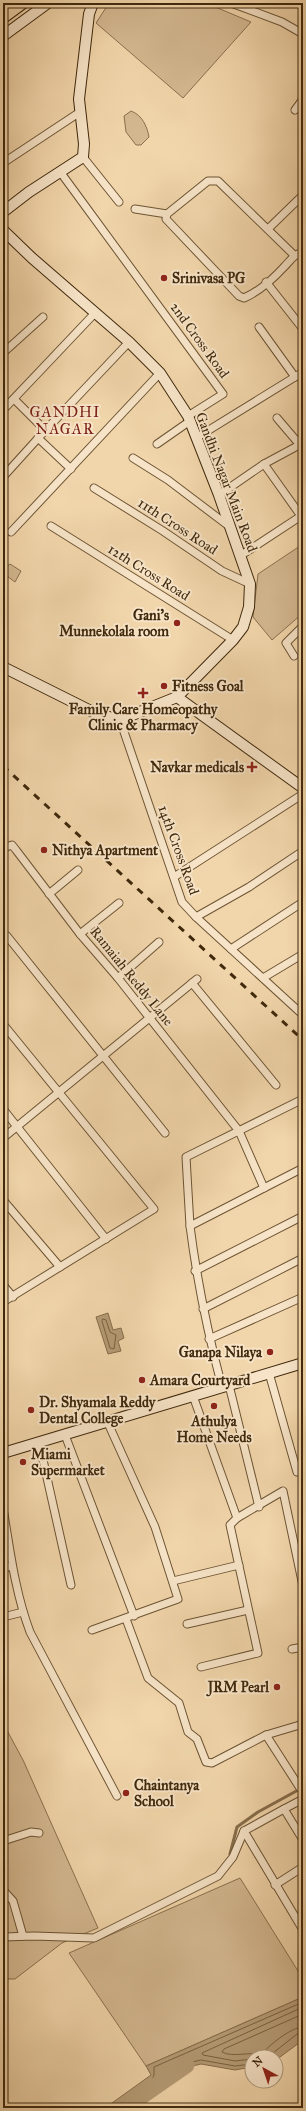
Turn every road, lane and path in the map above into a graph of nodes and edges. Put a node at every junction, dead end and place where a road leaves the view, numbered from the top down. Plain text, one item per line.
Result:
1 (22, 3) edge
2 (48, 3) edge
3 (93, 3) edge
4 (231, 3) edge
5 (3, 16) edge
6 (303, 34) edge
7 (3, 36) edge
8 (303, 99) edge
9 (295, 110) dead end
10 (80, 112) junction
11 (83, 157) junction
12 (3, 163) edge
13 (61, 173) junction
14 (303, 195) edge
15 (119, 202) dead end
16 (135, 209) dead end
17 (3, 212) edge
18 (167, 214) junction
19 (268, 229) junction
20 (3, 230) edge
21 (303, 252) edge
22 (294, 255) junction
23 (266, 282) junction
24 (95, 313) junction
25 (43, 317) dead end
26 (259, 327) dead end
27 (303, 329) edge
28 (129, 342) junction
29 (3, 353) edge
30 (303, 372) edge
31 (160, 373) junction
32 (295, 377) junction
33 (14, 399) junction
34 (3, 410) edge
35 (189, 418) junction
36 (277, 418) dead end
37 (45, 430) junction
38 (38, 438) junction
39 (196, 438) junction
40 (158, 444) dead end
41 (302, 444) edge
42 (133, 458) dead end
43 (264, 464) junction
44 (71, 469) junction
45 (3, 477) edge
46 (94, 488) dead end
47 (219, 495) junction
48 (51, 526) dead end
49 (230, 527) junction
50 (11, 532) dead end
51 (240, 556) junction
52 (250, 584) junction
53 (303, 626) edge
54 (234, 640) junction
55 (294, 656) dead end
56 (3, 667) edge
57 (177, 697) junction
58 (120, 720) junction
59 (303, 788) edge
60 (303, 794) edge
61 (3, 848) edge
62 (303, 851) edge
63 (78, 870) dead end
64 (174, 877) junction
65 (49, 894) junction
66 (303, 902) edge
67 (119, 903) dead end
68 (196, 917) junction
69 (80, 934) junction
70 (4, 936) edge
71 (159, 942) dead end
72 (231, 949) junction
73 (303, 954) edge
74 (118, 978) junction
75 (263, 978) junction
76 (302, 1013) edge
77 (150, 1018) junction
78 (3, 1024) edge
79 (103, 1057) junction
80 (276, 1085) dead end
81 (59, 1093) junction
82 (303, 1099) edge
83 (3, 1109) edge
84 (18, 1126) junction
85 (239, 1131) junction
86 (165, 1133) dead end
87 (3, 1138) edge
88 (303, 1168) edge
89 (264, 1188) junction
90 (3, 1200) edge
91 (303, 1216) edge
92 (190, 1226) junction
93 (106, 1239) junction
94 (303, 1258) edge
95 (60, 1267) junction
96 (195, 1271) junction
97 (3, 1285) edge
98 (12, 1297) junction
99 (303, 1297) edge
100 (3, 1302) edge
101 (203, 1309) junction
102 (209, 1339) junction
103 (303, 1363) edge
104 (269, 1373) junction
105 (225, 1386) junction
106 (193, 1396) junction
107 (107, 1421) junction
108 (65, 1434) junction
109 (39, 1442) junction
110 (3, 1453) edge
111 (297, 1472) dead end
112 (259, 1507) junction
113 (3, 1508) edge
114 (237, 1518) junction
115 (239, 1565) junction
116 (12, 1566) junction
117 (3, 1568) edge
118 (173, 1581) junction
119 (71, 1585) dead end
120 (303, 1586) edge
121 (248, 1610) junction
122 (23, 1612) junction
123 (134, 1616) junction
124 (3, 1617) edge
125 (126, 1619) junction
126 (187, 1624) dead end
127 (92, 1630) dead end
128 (303, 1647) edge
129 (292, 1649) dead end
130 (201, 1667) dead end
131 (303, 1724) edge
132 (266, 1735) junction
133 (300, 1788) dead end
134 (118, 1796) dead end
135 (303, 1799) edge
136 (284, 1809) junction
137 (244, 1831) junction
138 (39, 1833) dead end
139 (303, 1840) edge
140 (3, 1841) edge
141 (303, 1867) edge
142 (275, 1885) junction
143 (3, 1890) edge
144 (303, 1930) edge
145 (23, 1936) junction
146 (3, 1937) edge

1 - 5 main road
2 - 7 street
3 - 10 street
4 - 6 street
8 - 9 street
10 - 11 street
10 - 12 street
11 - 13 street
11 - 15 street
13 - 17 street
13 - 35 street, 2nd Cross Road
14 - 19 street
16 - 18 street
18 - 19 street
18 - 23 street
19 - 22 street
20 - 24 street, Gandhi Nagar Main Road
21 - 22 street
22 - 23 street
23 - 27 street
24 - 28 street, Gandhi Nagar Main Road
24 - 33 street
25 - 29 street
26 - 32 street
28 - 31 street, Gandhi Nagar Main Road
28 - 37 street
30 - 32 street
31 - 35 street, Gandhi Nagar Main Road
31 - 44 street
32 - 39 street
33 - 34 street
33 - 37 street
35 - 39 street, Gandhi Nagar Main Road
35 - 40 street
36 - 41 street
37 - 38 street
38 - 44 street
38 - 45 street
39 - 47 street, Gandhi Nagar Main Road
41 - 43 street
42 - 49 street
43 - 47 street
43 - 51 street
44 - 50 street
46 - 52 street, 11th Cross Road
47 - 49 street, Gandhi Nagar Main Road
48 - 54 street, 12th Cross Road
49 - 51 street, Gandhi Nagar Main Road
51 - 52 street, Gandhi Nagar Main Road
52 - 54 street, Gandhi Nagar Main Road
53 - 55 street
54 - 57 street, Gandhi Nagar Main Road
56 - 58 street
57 - 58 street
57 - 59 street
58 - 64 street, 14th Cross Road
60 - 64 street
61 - 65 street, Ramaiah Reddy Lane
62 - 68 street
63 - 65 street
64 - 68 street, 14th Cross Road
65 - 69 street, Ramaiah Reddy Lane
66 - 72 street
67 - 69 street
68 - 72 street, 14th Cross Road
69 - 74 street, Ramaiah Reddy Lane
70 - 79 street
71 - 74 street
72 - 75 street, 14th Cross Road
73 - 75 street
74 - 77 street, Ramaiah Reddy Lane
75 - 76 street, 14th Cross Road
77 - 79 street
77 - 80 street
77 - 85 street, Ramaiah Reddy Lane
78 - 81 street
79 - 81 street
79 - 86 street
81 - 84 street
81 - 93 street
82 - 85 street
83 - 84 street
84 - 87 street
84 - 93 street
85 - 89 street, Ramaiah Reddy Lane
85 - 92 street
88 - 89 street
89 - 92 street
90 - 95 street
91 - 96 street
92 - 96 street
93 - 95 street
94 - 101 street
95 - 98 street
96 - 101 street
97 - 98 street
98 - 100 street
99 - 102 street
101 - 102 street
102 - 105 street
103 - 104 street
104 - 105 street
104 - 111 street
105 - 106 street
105 - 112 street
106 - 107 street
106 - 114 street
107 - 108 street
107 - 118 street
108 - 109 street
108 - 123 street
109 - 110 street
109 - 119 street
112 - 114 street
112 - 120 street
113 - 116 street
114 - 115 street
115 - 118 street
115 - 121 street
116 - 117 street
116 - 122 street
118 - 123 street
121 - 126 street
121 - 130 street
122 - 124 street
122 - 134 street
123 - 125 street
125 - 127 street
125 - 132 street
128 - 129 street
131 - 132 street
132 - 133 street
135 - 136 street
136 - 137 street
136 - 139 street
137 - 142 street
137 - 145 street
138 - 140 street
141 - 142 street
142 - 144 street
143 - 145 street
145 - 146 street

